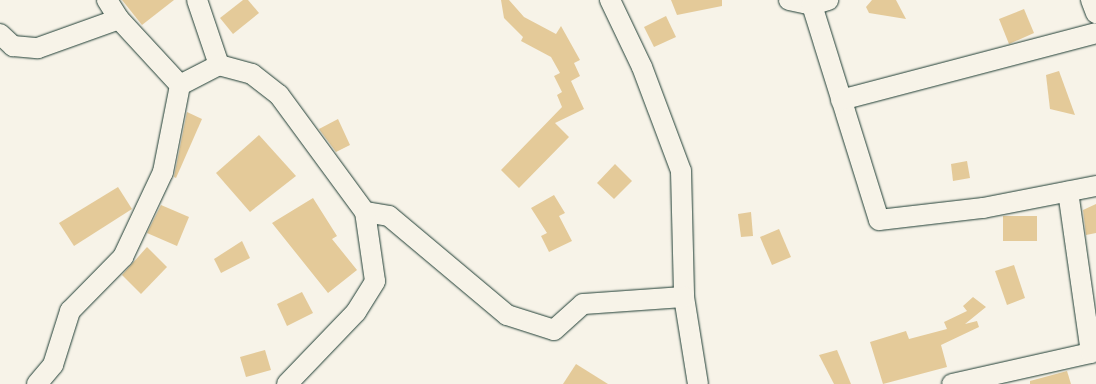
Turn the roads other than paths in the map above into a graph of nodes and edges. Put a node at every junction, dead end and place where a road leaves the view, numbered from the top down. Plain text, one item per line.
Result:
1 (107, 0) edge
2 (197, 0) edge
3 (610, 0) edge
4 (789, 0) edge
5 (1091, 0) edge
6 (820, 3) edge
7 (1096, 14) edge
8 (119, 19) junction
9 (1096, 33) edge
10 (0, 34) edge
11 (219, 65) junction
12 (180, 85) junction
13 (842, 100) junction
14 (1096, 186) edge
15 (1068, 192) junction
16 (365, 212) junction
17 (684, 297) junction
18 (1093, 352) edge
19 (1014, 378) edge
20 (37, 384) edge
21 (287, 384) edge
22 (698, 384) edge
23 (952, 384) edge

1 - 8 street
2 - 11 street
3 - 17 street
4 - 6 street
5 - 7 street
6 - 13 street
8 - 10 street
8 - 12 street
9 - 13 street
11 - 12 street
11 - 16 street
12 - 20 street
13 - 15 street
14 - 15 street
15 - 18 street
16 - 17 street
16 - 21 street
17 - 22 street
18 - 19 street
19 - 23 street

